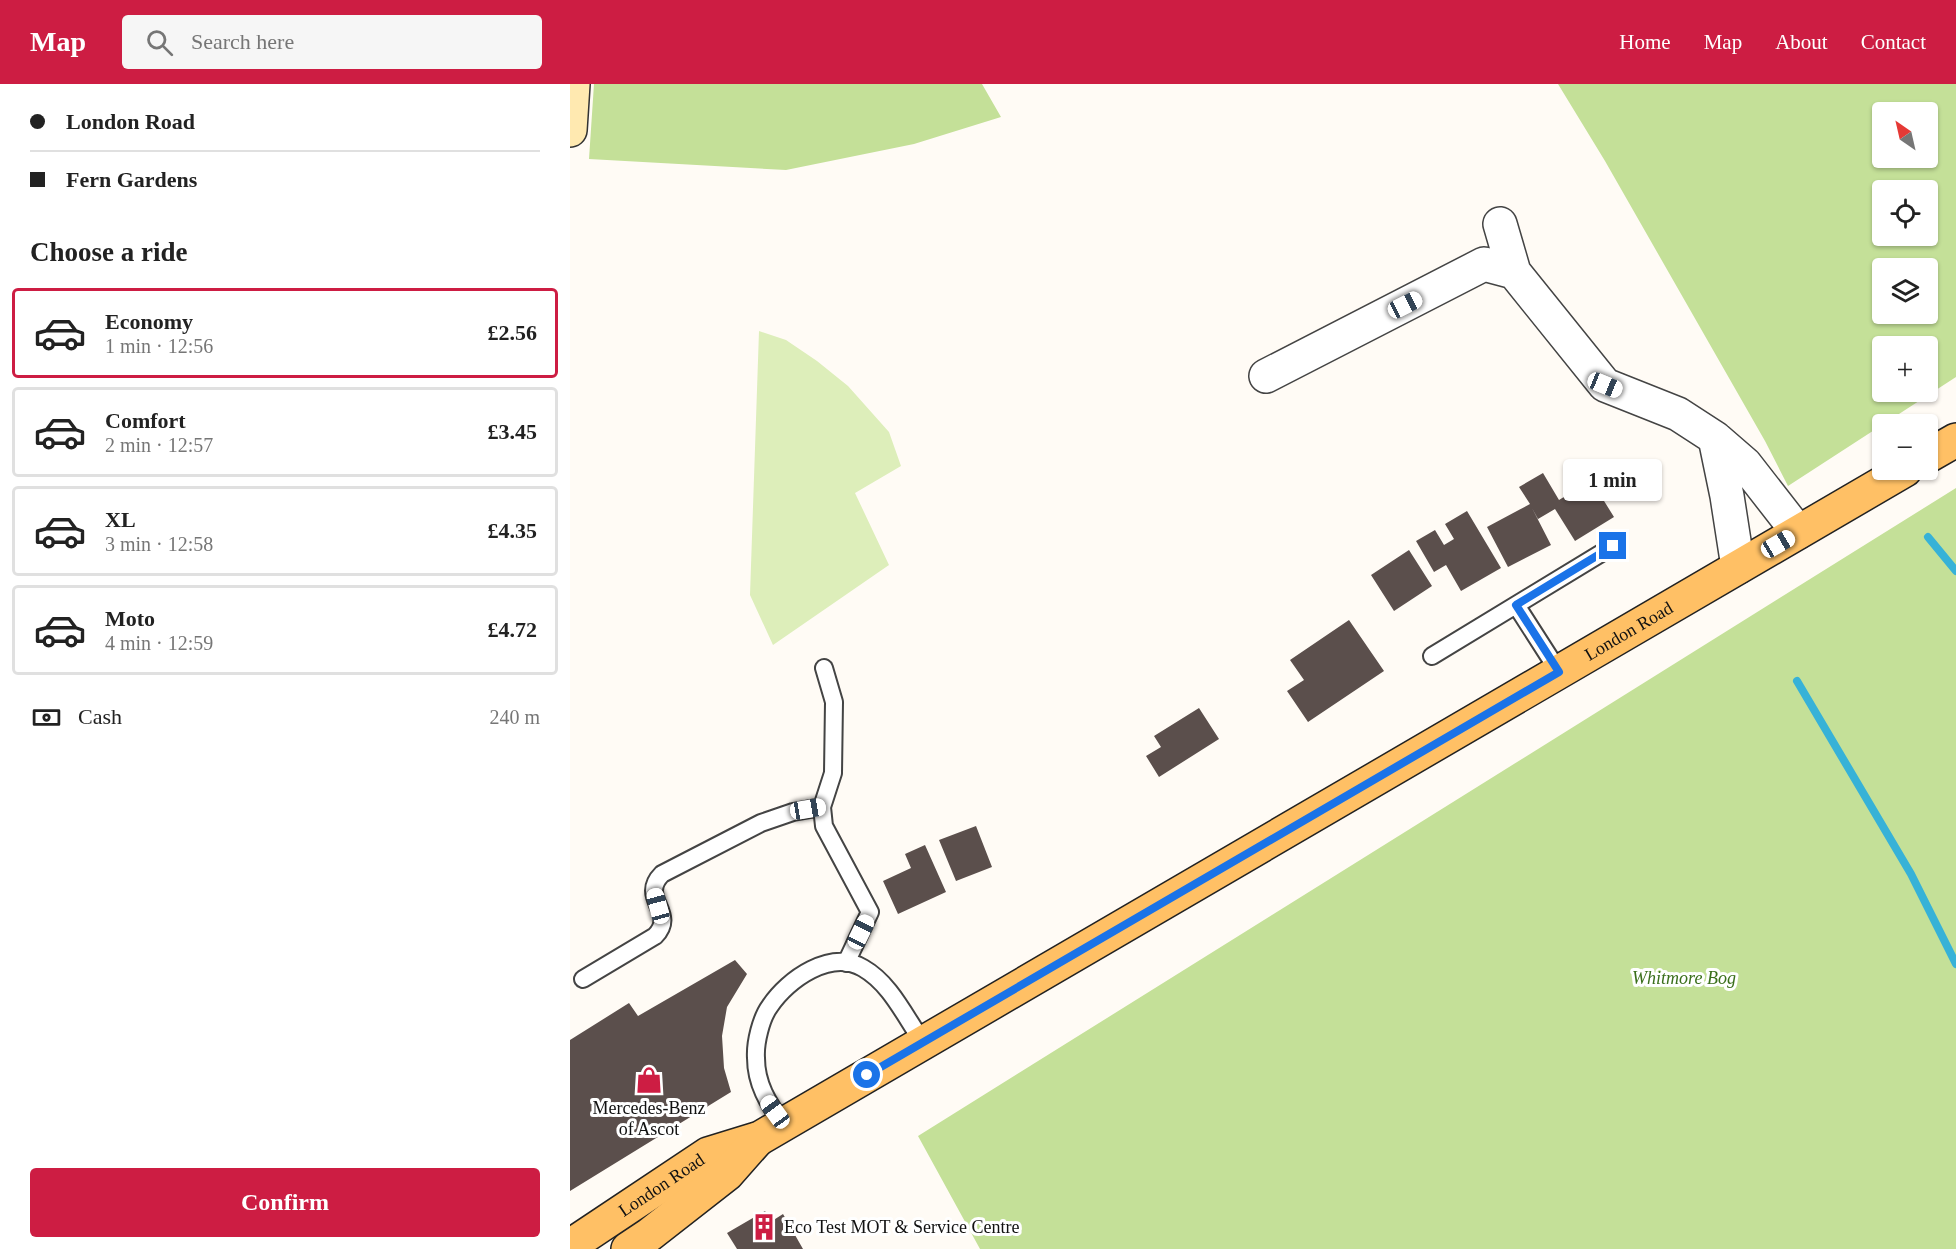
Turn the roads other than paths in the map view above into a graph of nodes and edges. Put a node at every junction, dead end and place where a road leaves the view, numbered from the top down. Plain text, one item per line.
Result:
1 (573, 84) edge
2 (570, 129) edge
3 (1500, 224) dead end
4 (1514, 272) junction
5 (1266, 376) dead end
6 (1714, 438) junction
7 (1956, 440) edge
8 (1938, 450) edge
9 (1888, 480) edge
10 (1798, 532) junction
11 (1613, 546) dead end
12 (1738, 567) junction
13 (1516, 605) junction
14 (1432, 656) dead end
15 (824, 668) dead end
16 (1559, 672) junction
17 (822, 807) junction
18 (846, 963) junction
19 (583, 979) dead end
20 (923, 1042) junction
21 (772, 1131) junction
22 (570, 1246) edge
23 (628, 1249) edge

1 - 2 street
3 - 4 street
4 - 5 street
4 - 6 street
6 - 10 street
6 - 12 street
7 - 8 main road
9 - 10 main road, London Road
10 - 12 main road, London Road
11 - 13 lane
12 - 16 main road, London Road
13 - 14 lane
13 - 16 lane
15 - 17 lane
16 - 20 main road, London Road
17 - 18 lane
17 - 19 lane
18 - 20 lane
18 - 21 lane
20 - 21 main road, London Road
21 - 22 main road, London Road
21 - 23 main road, London Road

